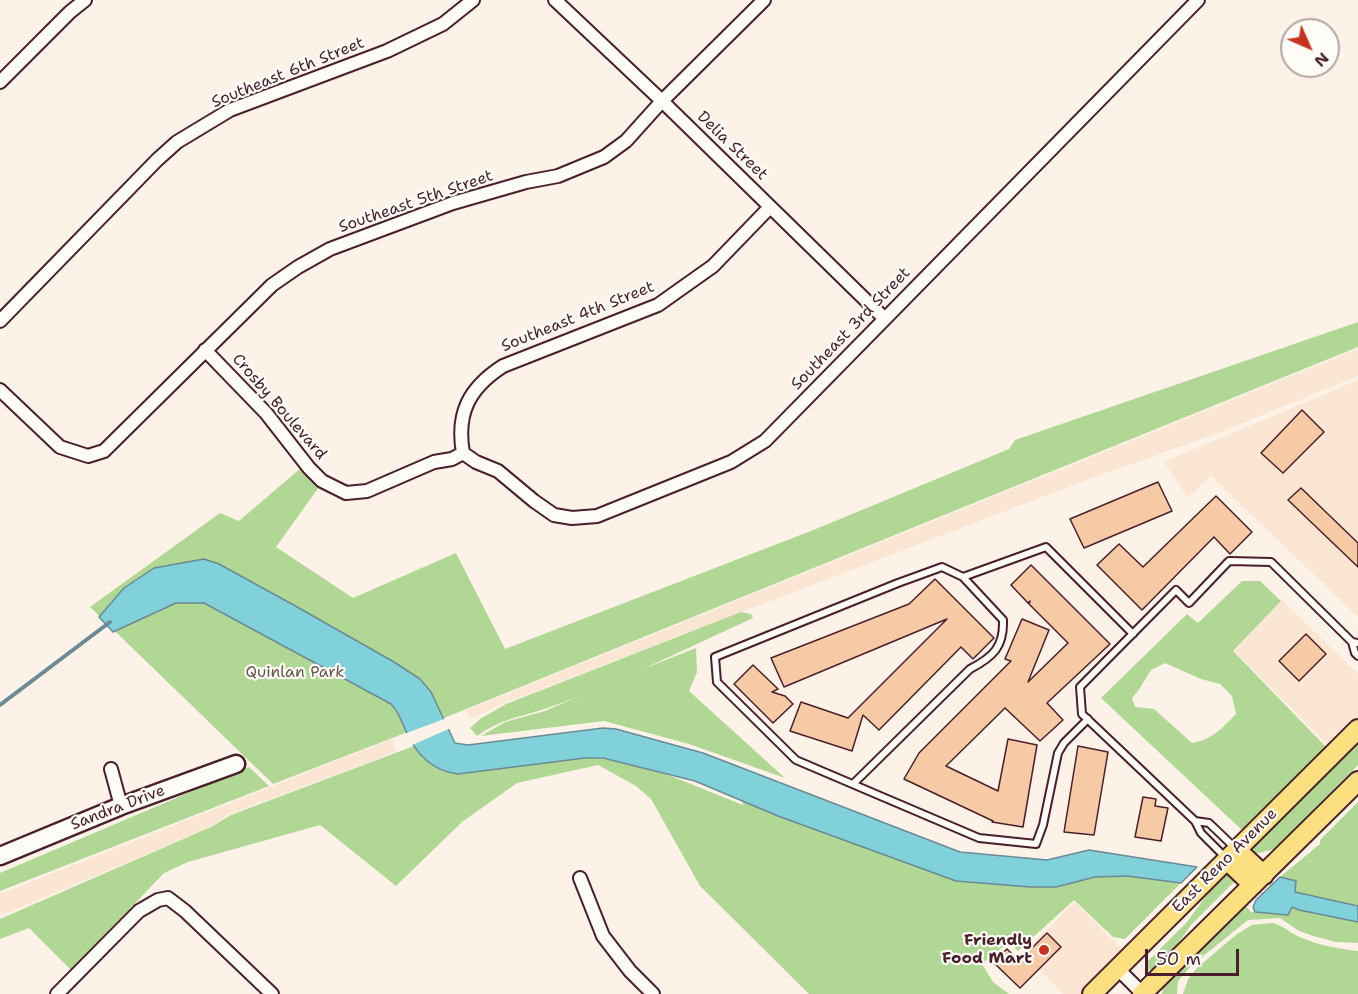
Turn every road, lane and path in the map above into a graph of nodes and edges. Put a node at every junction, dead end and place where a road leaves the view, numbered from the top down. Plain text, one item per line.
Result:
1 (85, 0) edge
2 (473, 0) edge
3 (555, 0) edge
4 (764, 0) edge
5 (1198, 0) edge
6 (0, 82) edge
7 (662, 101) junction
8 (770, 207) junction
9 (884, 318) junction
10 (0, 321) edge
11 (205, 350) junction
12 (0, 390) edge
13 (463, 453) junction
14 (963, 577) junction
15 (1133, 634) junction
16 (1355, 643) edge
17 (1358, 656) edge
18 (1088, 719) junction
19 (1358, 729) edge
20 (236, 764) dead end
21 (111, 769) dead end
22 (1358, 781) edge
23 (853, 784) junction
24 (122, 806) junction
25 (1195, 821) junction
26 (1232, 855) junction
27 (0, 856) edge
28 (580, 878) dead end
29 (1258, 880) junction
30 (1118, 969) junction
31 (57, 994) edge
32 (272, 994) edge
33 (653, 994) edge
34 (1092, 994) edge
35 (1143, 994) edge

1 - 6 street
2 - 10 street, Southeast 6th Street
3 - 7 street, Delia Street
4 - 7 street, Southeast 5th Street
5 - 9 street, Southeast 3rd Street
7 - 8 street, Delia Street
7 - 11 street, Southeast 5th Street
8 - 9 street, Delia Street
8 - 13 street, Southeast 4th Street
9 - 13 street, Southeast 3rd Street
11 - 12 street, Southeast 5th Street
11 - 13 street, Crosby Boulevard
14 - 15 lane
14 - 23 lane
14 - 23 lane
15 - 16 lane
15 - 18 lane
16 - 17 lane
18 - 23 lane
18 - 25 lane
19 - 26 main road, East Reno Avenue
20 - 24 street, Sandra Drive
21 - 24 street
22 - 29 main road
24 - 27 street, Sandra Drive
25 - 26 lane
25 - 26 lane
26 - 29 main road
26 - 30 main road, East Reno Avenue
28 - 33 street
29 - 35 main road
30 - 34 main road, East Reno Avenue
30 - 35 street
31 - 32 street

